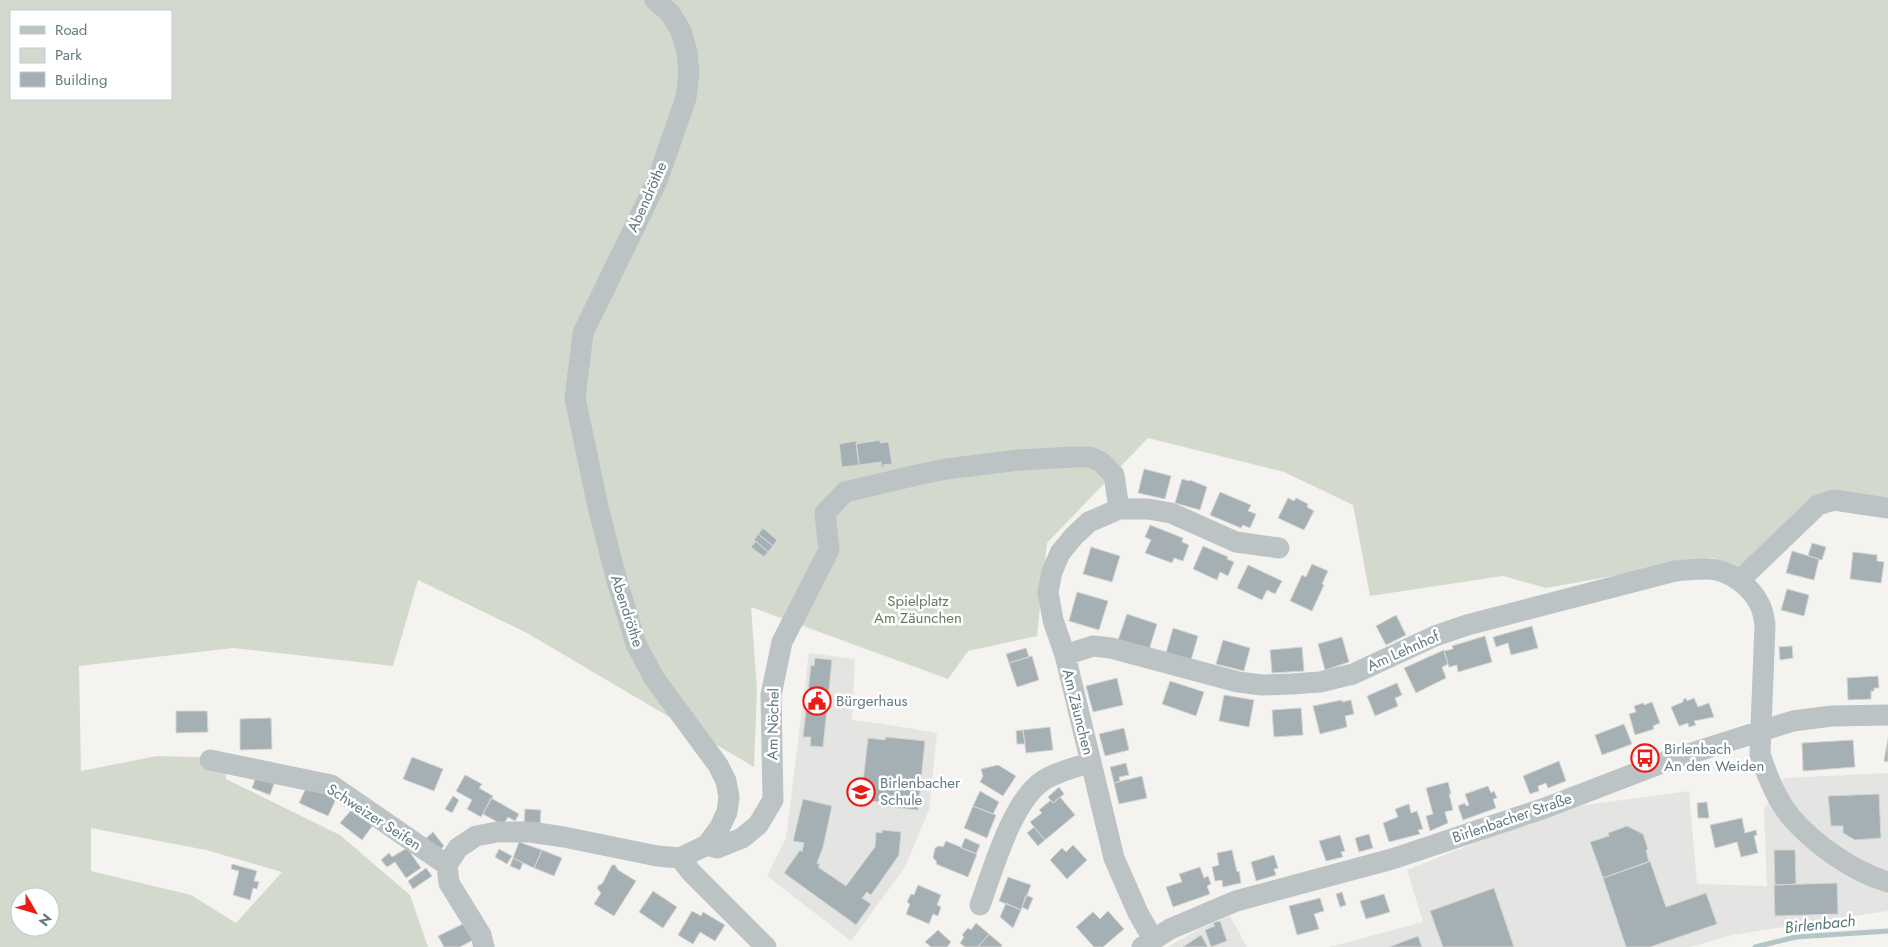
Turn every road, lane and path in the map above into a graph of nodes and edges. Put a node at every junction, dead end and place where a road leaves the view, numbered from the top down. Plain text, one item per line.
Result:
1 (655, 0) edge
2 (1888, 508) edge
3 (1119, 509) junction
4 (1279, 548) dead end
5 (1740, 580) junction
6 (1064, 655) junction
7 (1888, 715) edge
8 (1761, 731) junction
9 (210, 760) dead end
10 (1091, 762) junction
11 (707, 845) junction
12 (680, 858) junction
13 (447, 865) junction
14 (1888, 882) edge
15 (980, 905) dead end
16 (1148, 943) edge
17 (484, 947) edge
18 (766, 947) edge

1 - 11 street, Abendröthe
2 - 5 street
3 - 4 street, Am Zäunchen
3 - 6 street, Am Zäunchen
3 - 11 street, Am Nöchel
5 - 6 street, Am Lehnhof
5 - 8 street
6 - 10 street, Am Zäunchen
7 - 8 street, Birlenbacher Straße
8 - 14 street
8 - 16 street, Birlenbacher Straße
9 - 13 street, Schweizer Seifen
10 - 15 street
10 - 16 street, Am Zäunchen
11 - 12 street, Abendröthe
12 - 13 street
12 - 18 street
13 - 17 street

